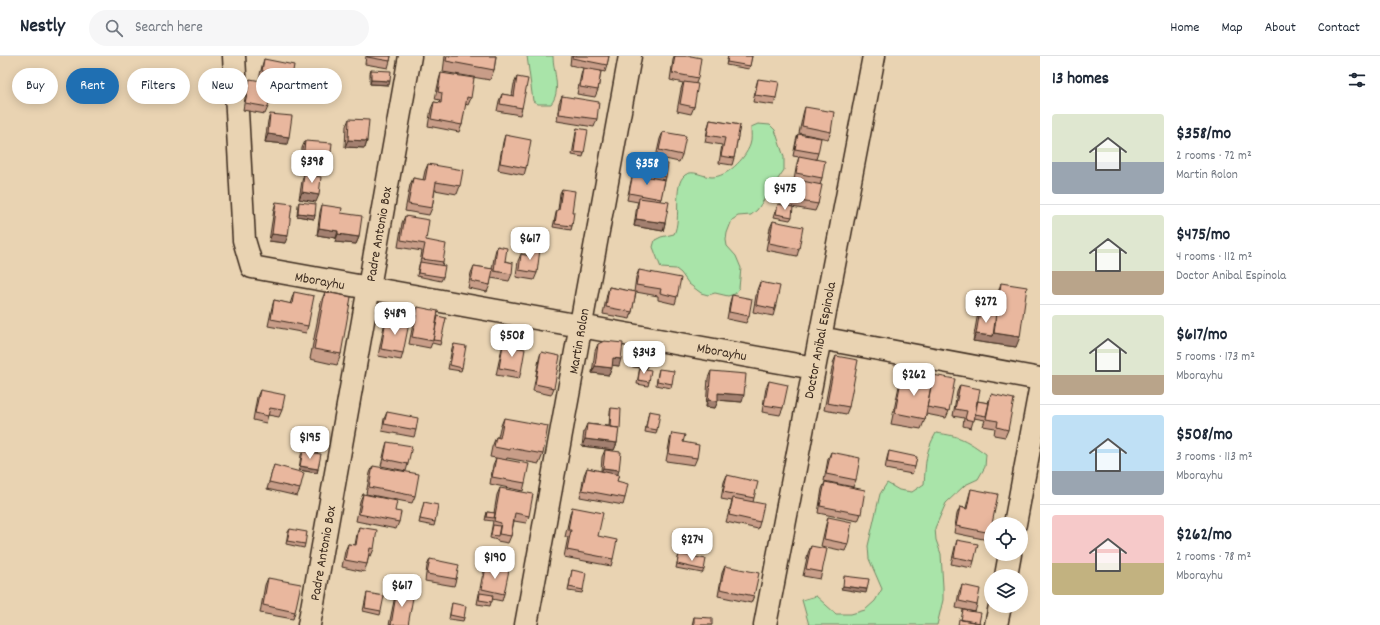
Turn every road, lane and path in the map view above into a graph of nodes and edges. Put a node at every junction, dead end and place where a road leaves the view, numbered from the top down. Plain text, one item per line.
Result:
1 (234, 56) edge
2 (410, 56) edge
3 (630, 56) edge
4 (874, 56) edge
5 (369, 288) junction
6 (580, 326) junction
7 (820, 338) junction
8 (814, 368) junction
9 (1040, 379) edge
10 (1040, 390) edge
11 (1016, 517) edge
12 (999, 613) edge
13 (309, 625) edge
14 (526, 625) edge
15 (765, 625) edge
16 (996, 625) edge

1 - 5 street, Mborayhu
2 - 5 street, Padre Antonio Box
3 - 6 street, Martin Rolon
4 - 7 street, Doctor Anibal Espinola
5 - 6 street, Mborayhu
5 - 13 street, Padre Antonio Box
6 - 8 street, Mborayhu
6 - 14 street, Martin Rolon
7 - 8 street, Doctor Anibal Espinola
7 - 9 street
8 - 15 street, Doctor Anibal Espinola
10 - 11 street
12 - 16 street

